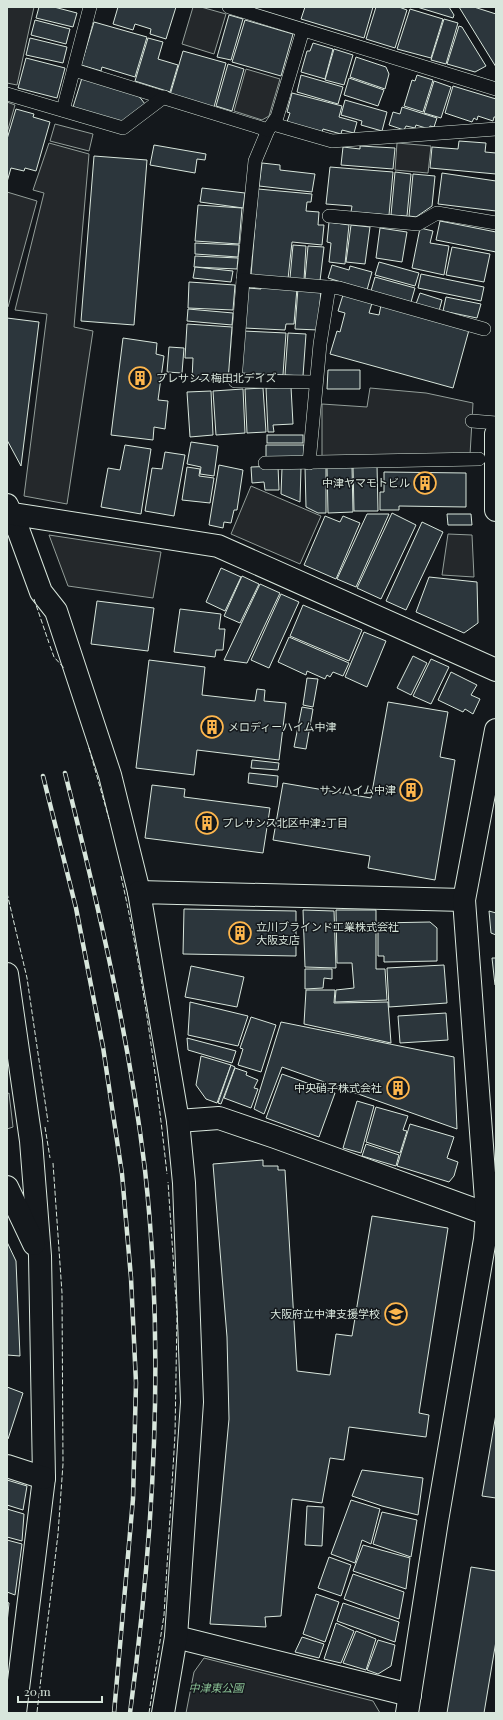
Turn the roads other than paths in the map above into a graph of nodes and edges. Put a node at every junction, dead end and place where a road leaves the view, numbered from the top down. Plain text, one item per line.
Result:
1 (90, 7) edge
2 (229, 7) edge
3 (303, 30) junction
4 (74, 70) junction
5 (496, 89) edge
6 (7, 94) edge
7 (164, 97) junction
8 (62, 110) junction
9 (270, 127) junction
10 (496, 129) edge
11 (329, 216) dead end
12 (496, 223) edge
13 (242, 280) junction
14 (329, 287) junction
15 (484, 329) dead end
16 (316, 382) junction
17 (472, 422) dead end
18 (496, 423) edge
19 (496, 434) edge
20 (479, 459) dead end
21 (309, 462) junction
22 (265, 463) dead end
23 (496, 497) edge
24 (8, 510) edge
25 (496, 670) edge
26 (496, 730) edge
27 (140, 892) junction
28 (464, 900) junction
29 (7, 974) edge
30 (178, 1122) junction
31 (7, 1187) edge
32 (492, 1215) edge
33 (40, 1256) junction
34 (7, 1466) edge
35 (44, 1478) junction
36 (176, 1637) junction
37 (408, 1704) edge
38 (15, 1713) edge
39 (163, 1713) edge

1 - 4 lane
2 - 3 lane
3 - 5 lane
3 - 9 lane
4 - 7 lane
4 - 8 lane
6 - 8 lane
7 - 8 lane
7 - 9 lane
9 - 10 lane
9 - 13 lane
11 - 12 lane
13 - 14 lane
13 - 16 lane
14 - 15 lane
14 - 16 lane
16 - 21 lane
17 - 18 lane
19 - 23 street
20 - 21 lane
21 - 22 lane
24 - 25 street
24 - 27 street
26 - 28 street
27 - 28 street
27 - 30 street
28 - 32 street
29 - 33 street
30 - 32 street
30 - 36 street
31 - 33 street
32 - 37 street
33 - 35 street
34 - 35 street
35 - 38 street
36 - 37 street
36 - 39 street

